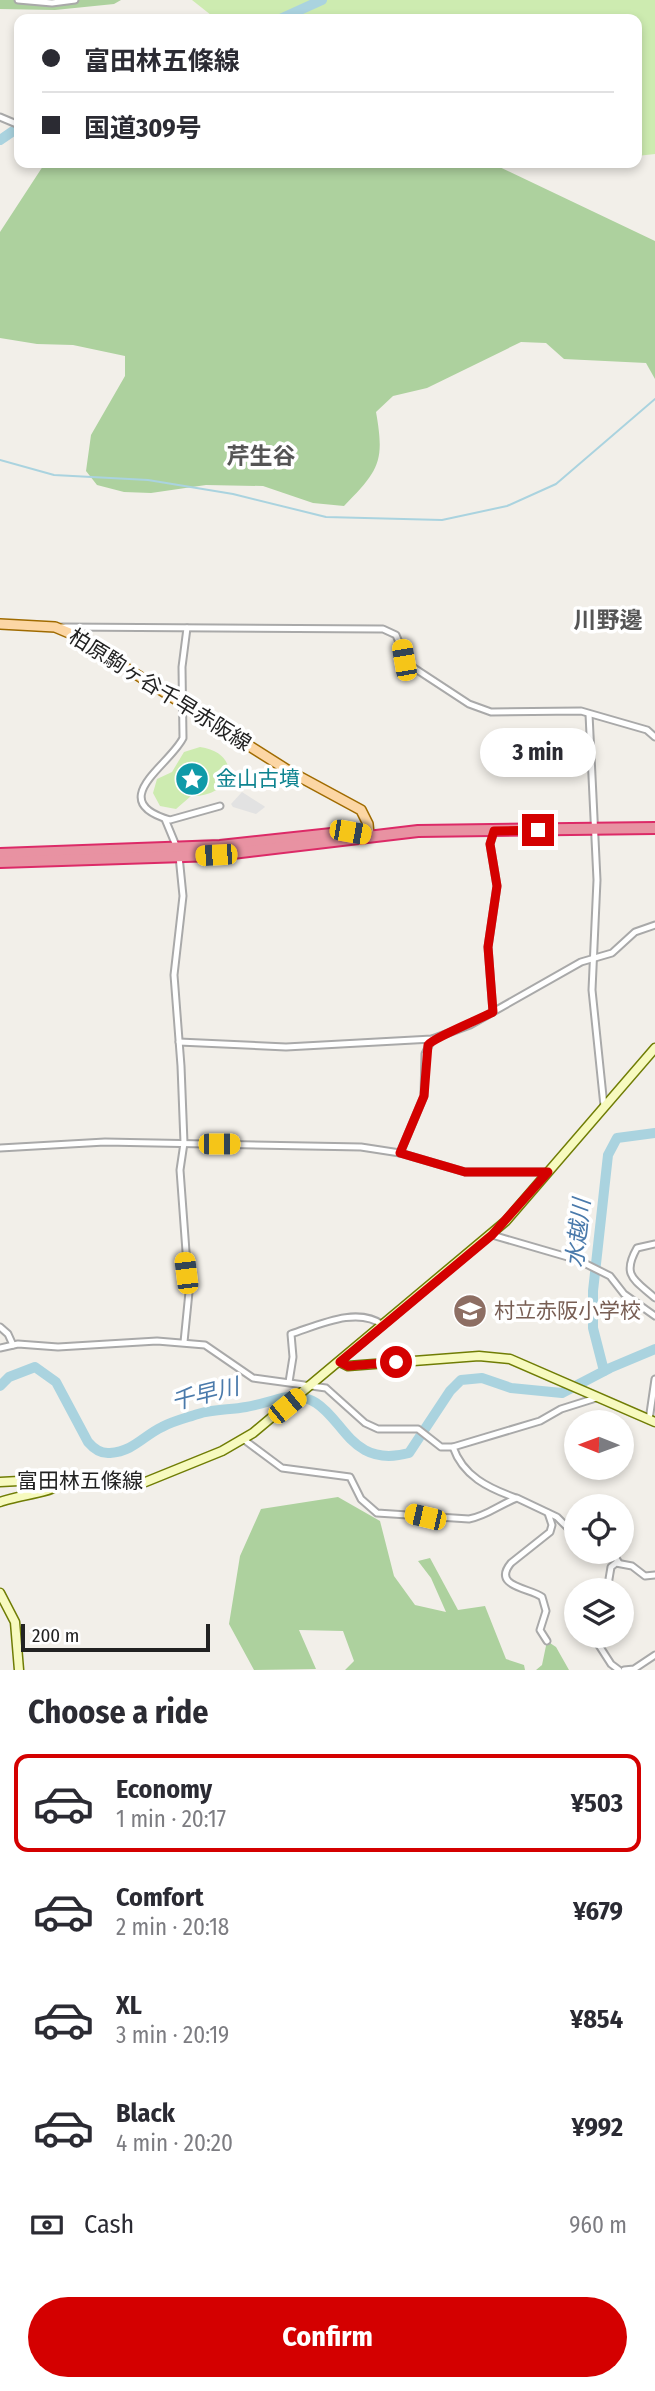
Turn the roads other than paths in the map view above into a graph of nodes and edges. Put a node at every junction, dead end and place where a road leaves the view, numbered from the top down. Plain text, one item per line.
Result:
1 (18, 0) edge
2 (75, 0) edge
3 (0, 624) edge
4 (55, 627) junction
5 (187, 628) junction
6 (181, 702) junction
7 (589, 714) junction
8 (655, 737) edge
9 (220, 806) dead end
10 (165, 819) junction
11 (655, 828) edge
12 (594, 830) junction
13 (494, 831) junction
14 (369, 835) junction
15 (178, 852) junction
16 (0, 854) edge
17 (0, 862) edge
18 (655, 925) edge
19 (593, 960) junction
20 (493, 1012) junction
21 (432, 1039) junction
22 (180, 1042) junction
23 (655, 1048) edge
24 (604, 1106) junction
25 (184, 1143) junction
26 (0, 1148) edge
27 (400, 1153) junction
28 (548, 1172) junction
29 (492, 1235) junction
30 (655, 1244) edge
31 (655, 1298) edge
32 (655, 1317) edge
33 (383, 1325) junction
34 (0, 1327) edge
35 (184, 1342) junction
36 (13, 1345) junction
37 (0, 1348) edge
38 (340, 1362) junction
39 (655, 1380) edge
40 (289, 1382) junction
41 (314, 1384) junction
42 (592, 1396) junction
43 (652, 1421) edge
44 (243, 1439) junction
45 (453, 1447) junction
46 (57, 1479) junction
47 (0, 1482) edge
48 (517, 1498) junction
49 (0, 1502) edge
50 (548, 1513) junction
51 (564, 1524) edge
52 (617, 1564) edge
53 (623, 1564) edge
54 (655, 1575) edge
55 (609, 1578) edge
56 (0, 1594) edge
57 (547, 1641) dead end
58 (601, 1648) edge
59 (655, 1655) edge
60 (19, 1670) edge
61 (622, 1670) edge

1 - 2 street
3 - 4 main road, 柏原駒ヶ谷千早赤阪線
4 - 5 street
4 - 6 main road, 柏原駒ヶ谷千早赤阪線
5 - 6 street
5 - 7 street
6 - 10 street
6 - 14 main road, 柏原駒ヶ谷千早赤阪線
7 - 8 street
7 - 12 street
9 - 10 street
10 - 15 street
11 - 12 highway
12 - 13 highway
12 - 19 street
13 - 14 highway
13 - 20 street
14 - 15 highway
15 - 16 highway
15 - 17 highway
15 - 22 street
18 - 19 street
19 - 20 street
19 - 24 street
20 - 21 street
21 - 22 street
21 - 27 street
22 - 25 street
23 - 24 main road, 富田林五條線
24 - 28 main road, 富田林五條線
25 - 26 street
25 - 27 street
25 - 35 street
27 - 28 street
28 - 29 main road, 富田林五條線
29 - 32 street
29 - 33 main road, 富田林五條線
30 - 31 street
33 - 38 main road, 富田林五條線
33 - 40 street
34 - 36 street
35 - 36 street
35 - 40 street
36 - 37 street
38 - 41 main road, 富田林五條線
38 - 42 main road
39 - 43 street
40 - 41 street
41 - 44 main road, 富田林五條線
41 - 45 street
42 - 43 main road
42 - 45 street
44 - 46 main road, 富田林五條線
44 - 48 street
45 - 48 street
46 - 47 main road, 富田林五條線
46 - 49 main road
48 - 50 street
50 - 51 street
50 - 57 street
52 - 55 street
53 - 54 street
56 - 60 main road
58 - 61 street
59 - 61 street

